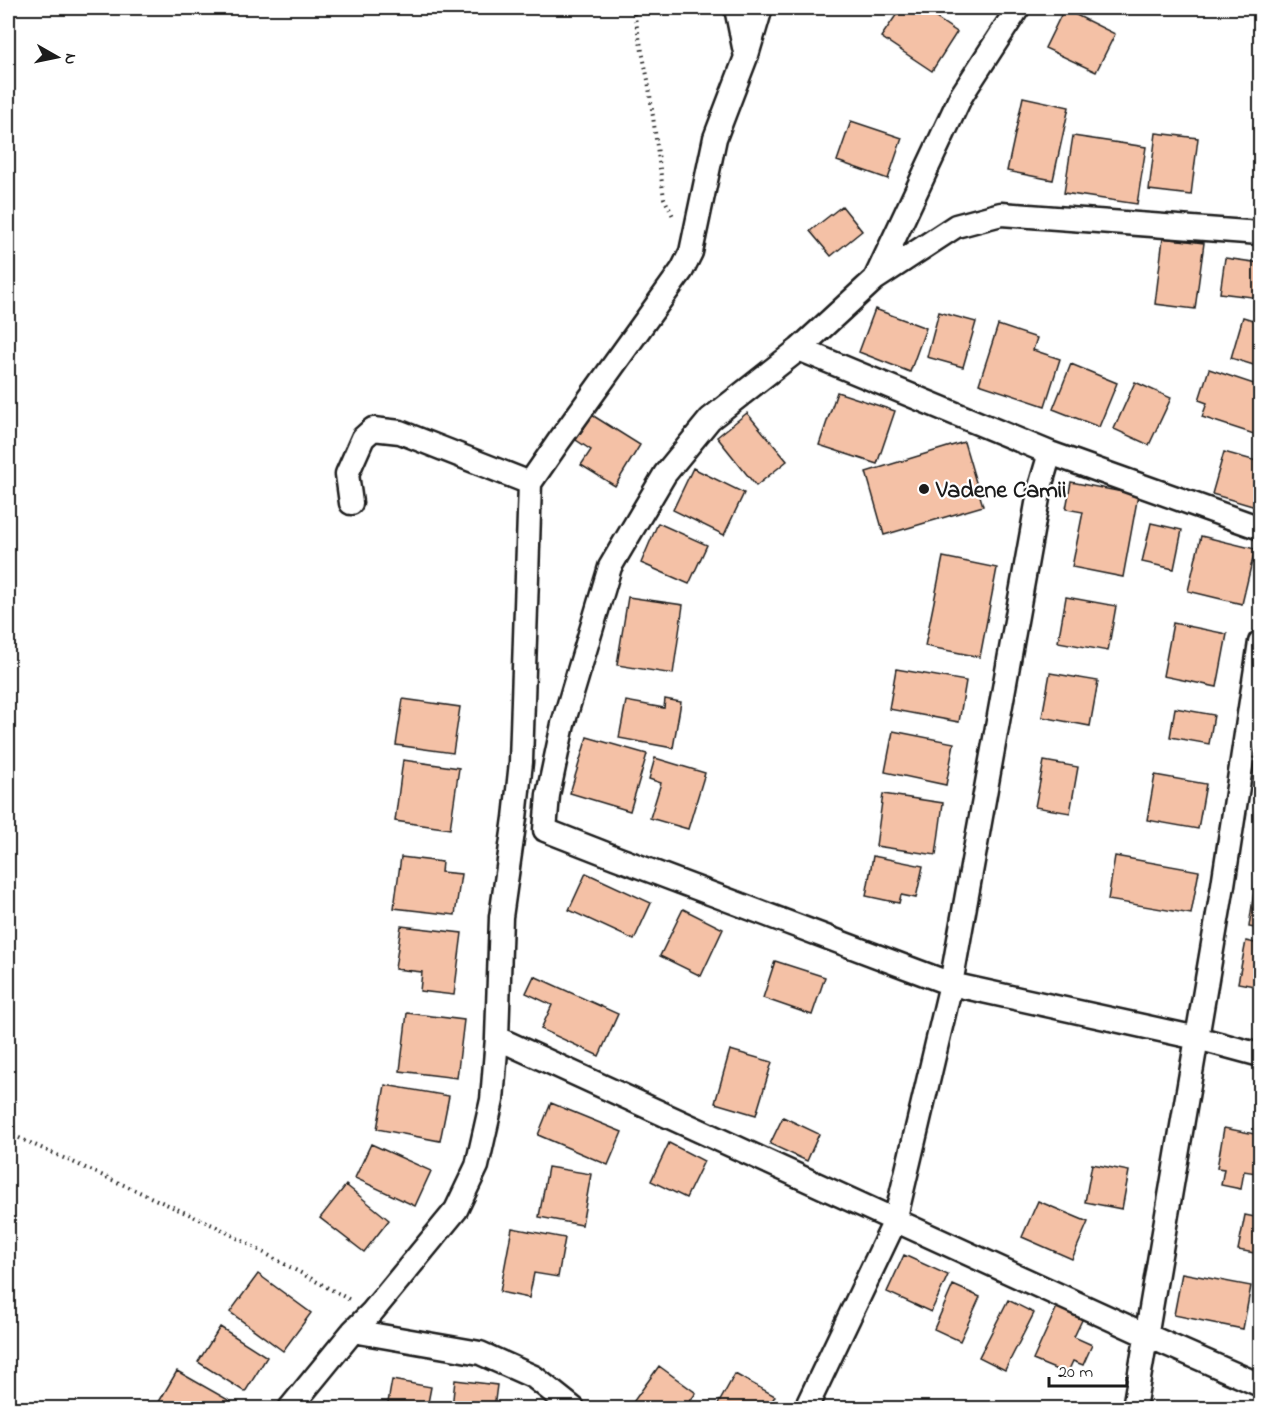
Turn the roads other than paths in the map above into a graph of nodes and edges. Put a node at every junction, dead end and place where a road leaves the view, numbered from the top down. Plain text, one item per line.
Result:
1 (736, 8) edge
2 (762, 8) edge
3 (1018, 8) edge
4 (746, 57) junction
5 (1260, 233) edge
6 (875, 279) junction
7 (799, 349) junction
8 (1050, 453) junction
9 (530, 483) junction
10 (351, 503) dead end
11 (1260, 528) edge
12 (1260, 642) edge
13 (514, 825) junction
14 (545, 830) junction
15 (951, 984) junction
16 (497, 1038) junction
17 (1197, 1038) junction
18 (1260, 1055) edge
19 (895, 1221) junction
20 (353, 1331) junction
21 (1146, 1335) junction
22 (1260, 1385) edge
23 (290, 1408) edge
24 (573, 1408) edge
25 (807, 1408) edge
26 (1134, 1408) edge

1 - 4 street
2 - 4 street
3 - 6 street
4 - 9 street
5 - 6 street
6 - 7 street
7 - 8 street
7 - 14 street
8 - 11 street
8 - 15 street
9 - 10 street
9 - 13 street
12 - 17 street
13 - 14 street
13 - 16 street
14 - 15 street
15 - 17 street
15 - 19 street
16 - 19 street
16 - 20 street
17 - 18 street
17 - 21 street
19 - 21 street
19 - 25 street
20 - 23 street
20 - 24 street
21 - 22 street
21 - 26 street

